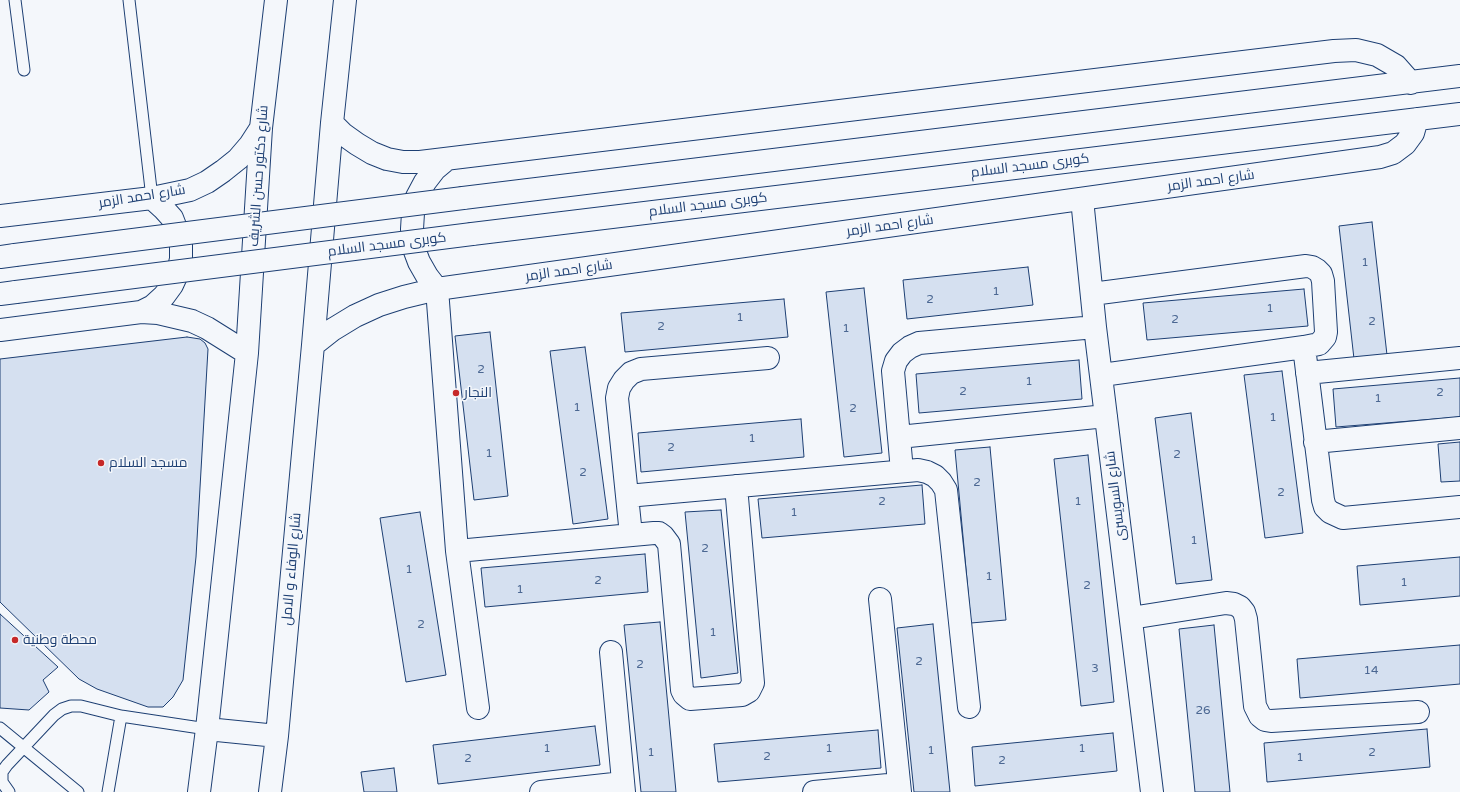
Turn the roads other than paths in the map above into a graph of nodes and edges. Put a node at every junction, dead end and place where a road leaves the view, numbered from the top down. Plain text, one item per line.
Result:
1 (15, 0) edge
2 (129, 0) edge
3 (276, 0) edge
4 (345, 0) edge
5 (24, 70) dead end
6 (1460, 76) edge
7 (1411, 83) junction
8 (1460, 114) edge
9 (1417, 119) junction
10 (332, 123) junction
11 (261, 128) junction
12 (447, 158) junction
13 (152, 198) junction
14 (1082, 199) junction
15 (0, 216) edge
16 (8, 256) edge
17 (437, 289) junction
18 (8, 293) edge
19 (1092, 294) junction
20 (141, 312) junction
21 (1095, 328) junction
22 (0, 330) edge
23 (313, 345) junction
24 (1304, 347) junction
25 (247, 353) junction
26 (768, 358) dead end
27 (1460, 358) edge
28 (1307, 373) junction
29 (1102, 375) junction
30 (1106, 416) junction
31 (1460, 428) edge
32 (899, 437) junction
33 (1315, 442) junction
34 (902, 471) junction
35 (736, 486) junction
36 (627, 496) junction
37 (1460, 507) edge
38 (631, 535) junction
39 (457, 551) junction
40 (880, 599) dead end
41 (1131, 618) junction
42 (611, 652) dead end
43 (969, 707) dead end
44 (478, 708) dead end
45 (1418, 712) dead end
46 (121, 716) junction
47 (0, 728) edge
48 (207, 730) junction
49 (277, 736) junction
50 (23, 747) junction
51 (624, 787) edge
52 (900, 788) edge
53 (870, 789) edge
54 (9, 792) edge
55 (78, 792) edge
56 (108, 792) edge
57 (199, 792) edge
58 (270, 792) edge
59 (541, 792) edge
60 (814, 792) edge
61 (1152, 792) edge

1 - 5 lane
2 - 13 lane
3 - 11 main road, شارع دكتور حسن الشريف
4 - 10 main road
6 - 7 main road
7 - 12 main road
7 - 16 main road, bridge
8 - 9 main road
9 - 14 main road, شارع احمد الزمر
9 - 18 main road, كوبرى مسجد السلام, bridge
10 - 12 main road
10 - 23 main road
11 - 13 main road, شارع احمد الزمر
11 - 25 main road, شارع دكتور حسن الشريف
12 - 17 main road
13 - 15 main road, شارع احمد الزمر
13 - 20 main road
14 - 17 main road, شارع احمد الزمر
14 - 19 main road, شارع السويسرى
17 - 23 main road, شارع احمد الزمر
17 - 39 main road
19 - 21 main road, شارع السويسرى
19 - 24 main road
20 - 22 main road
20 - 25 main road
21 - 29 main road, شارع السويسرى
21 - 32 main road
23 - 49 main road, شارع الوفاء و الامل
24 - 28 main road
24 - 29 main road
25 - 48 main road
26 - 36 main road
27 - 28 main road
28 - 33 main road
29 - 30 main road, شارع السويسرى
30 - 32 main road
30 - 41 main road, شارع السويسرى
31 - 33 main road
32 - 34 main road
33 - 37 main road
34 - 35 main road
34 - 43 main road
35 - 36 main road
35 - 38 main road
36 - 38 main road
38 - 39 main road
39 - 44 main road
40 - 52 main road
41 - 45 main road
41 - 61 main road, شارع السويسرى
42 - 51 main road
46 - 48 lane
46 - 50 lane
46 - 56 lane
47 - 50 lane
48 - 49 main road
48 - 57 main road
49 - 58 main road, شارع الوفاء و الامل
50 - 54 lane
50 - 55 lane
51 - 59 main road
52 - 53 main road
53 - 60 main road

